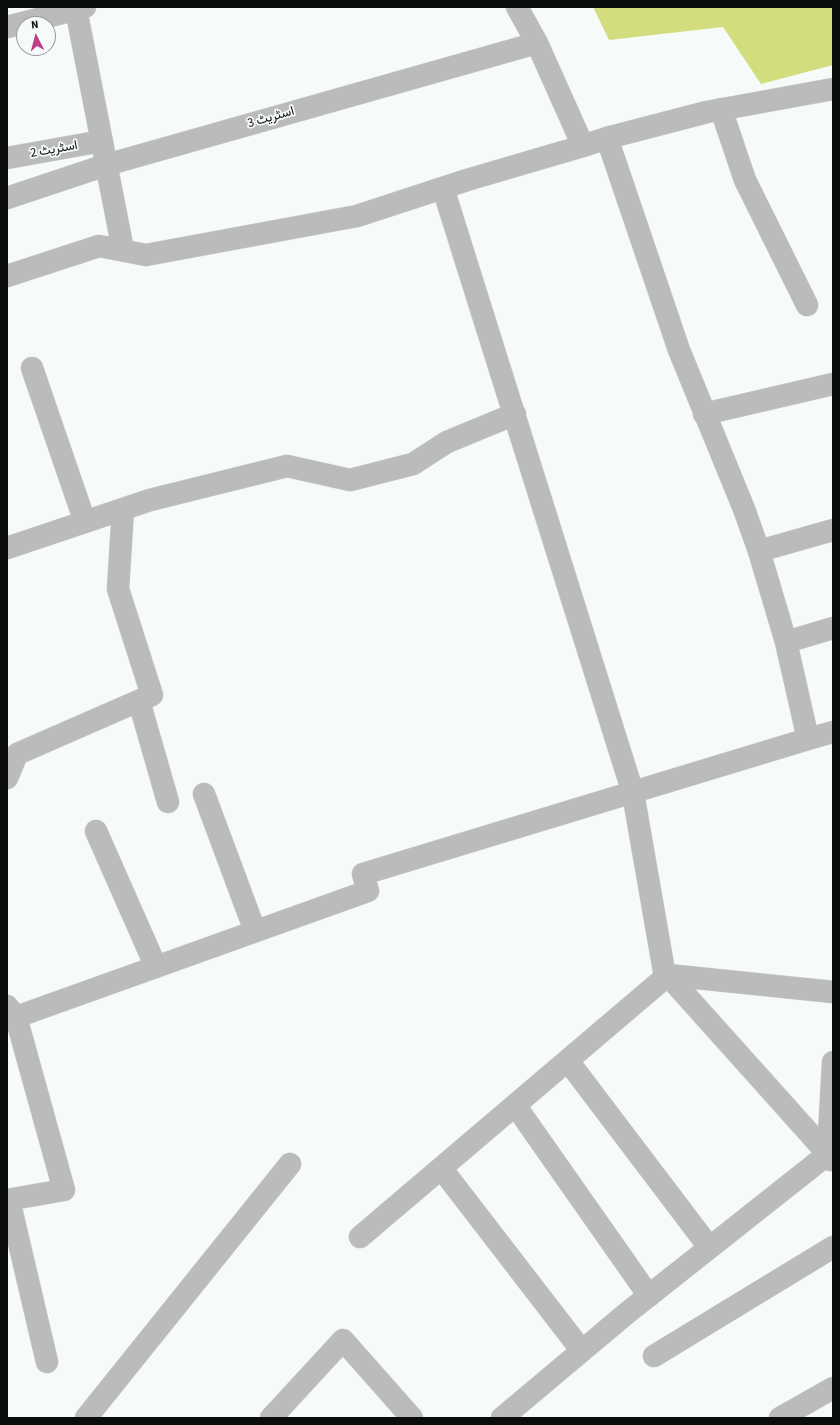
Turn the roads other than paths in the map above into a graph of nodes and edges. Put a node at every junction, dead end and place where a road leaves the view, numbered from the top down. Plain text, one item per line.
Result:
1 (517, 7) edge
2 (81, 8) edge
3 (7, 28) edge
4 (537, 43) junction
5 (833, 89) edge
6 (720, 109) junction
7 (607, 138) junction
8 (102, 141) junction
9 (583, 146) junction
10 (7, 158) edge
11 (106, 164) junction
12 (443, 188) junction
13 (7, 198) edge
14 (123, 250) junction
15 (7, 276) edge
16 (807, 305) dead end
17 (32, 368) dead end
18 (833, 384) edge
19 (515, 414) junction
20 (704, 414) junction
21 (123, 509) junction
22 (84, 522) junction
23 (833, 530) edge
24 (7, 548) edge
25 (759, 551) junction
26 (833, 628) edge
27 (786, 642) junction
28 (139, 701) junction
29 (833, 732) edge
30 (808, 739) junction
31 (7, 778) edge
32 (633, 793) junction
33 (204, 794) dead end
34 (168, 802) dead end
35 (96, 831) dead end
36 (255, 931) junction
37 (156, 968) junction
38 (668, 975) junction
39 (833, 992) edge
40 (11, 1012) edge
41 (568, 1060) junction
42 (833, 1062) edge
43 (515, 1105) junction
44 (830, 1158) edge
45 (290, 1164) dead end
46 (440, 1168) junction
47 (8, 1200) edge
48 (360, 1237) dead end
49 (833, 1247) edge
50 (709, 1248) junction
51 (649, 1296) junction
52 (582, 1351) junction
53 (654, 1356) dead end
54 (47, 1362) dead end
55 (833, 1388) edge
56 (86, 1418) edge
57 (272, 1418) edge
58 (412, 1418) edge
59 (502, 1418) edge
60 (780, 1418) edge

1 - 4 street
2 - 3 street
2 - 8 street
4 - 9 street
4 - 11 street, اسٹریٹ 3
5 - 6 street
6 - 7 street
6 - 16 street
7 - 9 street
7 - 20 street
8 - 10 street, اسٹریٹ 2
8 - 11 street
9 - 12 street
11 - 13 street, اسٹریٹ 3
11 - 14 street
12 - 14 street
12 - 19 street
14 - 15 street
17 - 22 street
18 - 20 street
19 - 21 street
19 - 32 street
20 - 25 street
21 - 22 street
21 - 28 street
22 - 24 street
23 - 25 street
25 - 27 street
26 - 27 street
27 - 30 street
28 - 31 street
28 - 34 street
29 - 30 street
30 - 32 street
32 - 36 street
32 - 38 street
33 - 36 street
35 - 37 street
36 - 37 street
37 - 40 street
38 - 39 street
38 - 41 street
38 - 44 street
40 - 47 street
41 - 43 street
41 - 50 street
42 - 44 street
43 - 46 street
43 - 51 street
44 - 50 street
45 - 56 street
46 - 48 street
46 - 52 street
47 - 54 street
49 - 53 street
50 - 51 street
51 - 52 street
52 - 59 street
55 - 60 street
57 - 58 street

